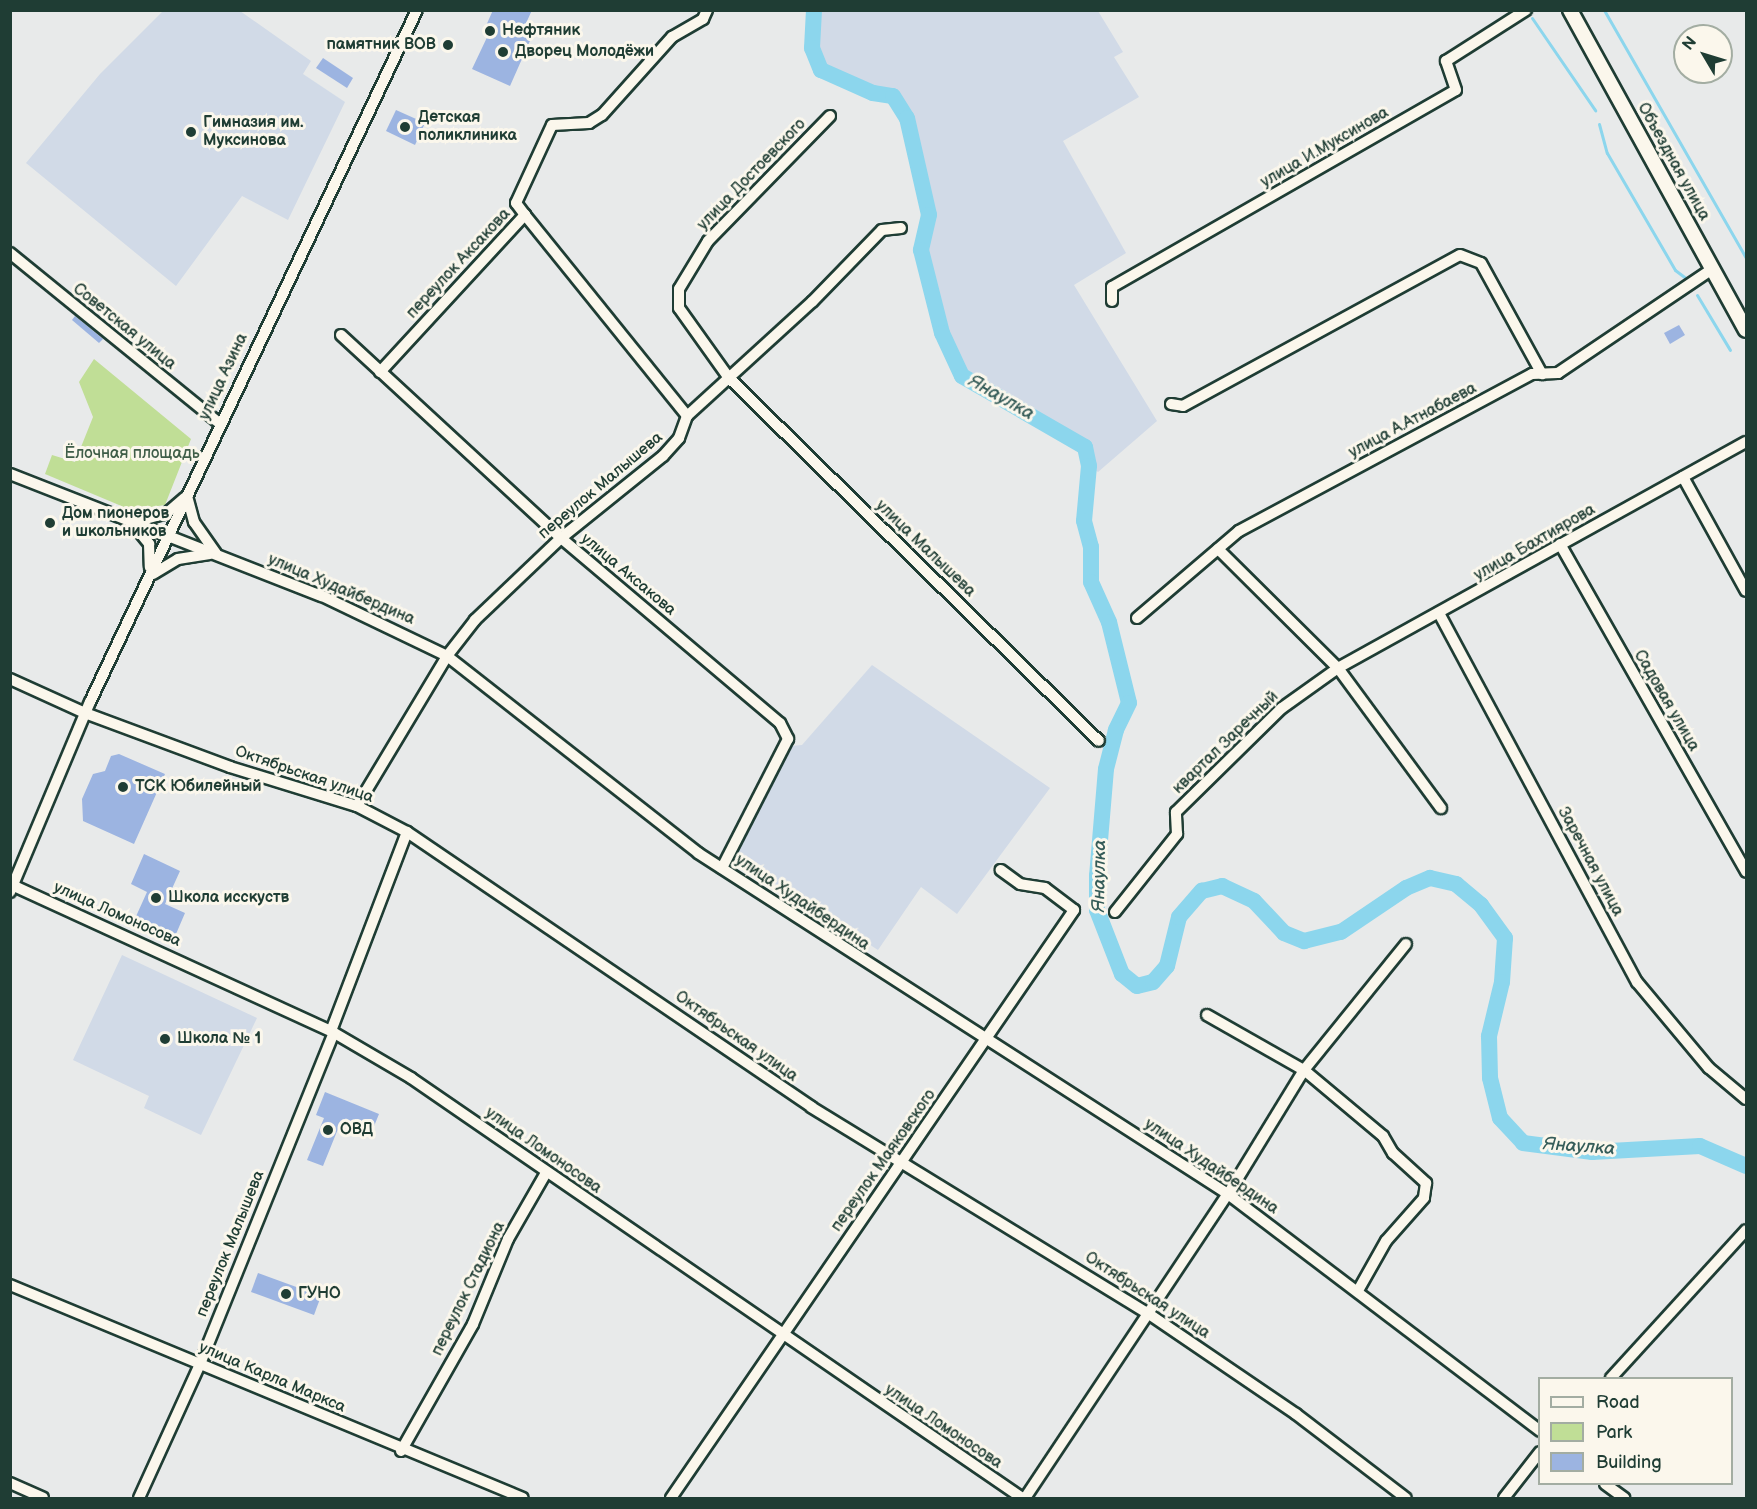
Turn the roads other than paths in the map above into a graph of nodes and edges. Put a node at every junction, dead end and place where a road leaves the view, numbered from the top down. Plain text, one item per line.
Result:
1 (417, 10) edge
2 (707, 10) edge
3 (1526, 10) edge
4 (1570, 10) edge
5 (830, 116) dead end
6 (525, 214) junction
7 (901, 228) dead end
8 (10, 253) edge
9 (1712, 268) junction
10 (1112, 301) dead end
11 (1746, 330) edge
12 (341, 335) dead end
13 (380, 372) junction
14 (1542, 374) junction
15 (729, 378) junction
16 (1171, 404) dead end
17 (687, 416) junction
18 (219, 423) junction
19 (1746, 442) edge
20 (10, 474) edge
21 (1683, 477) junction
22 (187, 496) junction
23 (128, 520) junction
24 (170, 535) junction
25 (561, 538) junction
26 (1560, 544) junction
27 (1218, 549) junction
28 (216, 554) junction
29 (148, 579) junction
30 (1746, 591) edge
31 (1440, 615) junction
32 (1137, 618) dead end
33 (447, 656) junction
34 (1338, 669) junction
35 (10, 679) edge
36 (85, 713) junction
37 (1099, 741) dead end
38 (357, 806) junction
39 (1441, 808) dead end
40 (407, 831) junction
41 (722, 868) junction
42 (1001, 870) dead end
43 (1746, 872) edge
44 (12, 889) edge
45 (1115, 912) dead end
46 (1407, 944) dead end
47 (1207, 1015) dead end
48 (332, 1032) junction
49 (988, 1039) junction
50 (1304, 1070) junction
51 (1746, 1099) edge
52 (901, 1162) junction
53 (546, 1173) junction
54 (1228, 1194) junction
55 (1746, 1230) edge
56 (10, 1285) edge
57 (1359, 1290) junction
58 (1146, 1312) junction
59 (783, 1332) junction
60 (200, 1364) junction
61 (1612, 1377) edge
62 (1538, 1430) edge
63 (401, 1451) junction
64 (1538, 1453) edge
65 (10, 1483) edge
66 (1606, 1485) edge
67 (43, 1498) edge
68 (139, 1498) edge
69 (523, 1498) edge
70 (671, 1498) edge
71 (1024, 1498) edge
72 (1406, 1498) edge
73 (1504, 1498) edge
74 (1624, 1498) edge

1 - 18 street, улица Азина
2 - 6 street, переулок Аксакова
3 - 10 street, улица И.Муксинова
4 - 9 main road, Объездная улица
5 - 15 street, улица Достоевского
6 - 13 street, переулок Аксакова
6 - 17 street
7 - 15 street, переулок Малышева
8 - 18 street, Советская улица
9 - 11 main road, Объездная улица
9 - 14 street, улица А.Атнабаева
12 - 13 street, улица Аксакова
13 - 25 street, улица Аксакова
14 - 16 street
14 - 27 street, улица А.Атнабаева
15 - 17 street, переулок Малышева
15 - 37 street, улица Малышева
17 - 25 street, переулок Малышева
18 - 22 street, улица Азина
19 - 21 street, улица Бахтиярова
20 - 23 street, улица Худайбердина
21 - 26 street, улица Бахтиярова
21 - 30 street
22 - 23 street
22 - 24 street, улица Азина
22 - 28 street
23 - 24 street, улица Худайбердина
23 - 29 street
24 - 28 street, улица Худайбердина
24 - 29 street, улица Азина
25 - 33 street, переулок Малышева
25 - 41 street, улица Аксакова
26 - 31 street, улица Бахтиярова
26 - 43 street, Садовая улица
27 - 32 street, улица А.Атнабаева
27 - 34 street
28 - 29 street
28 - 33 street, улица Худайбердина
29 - 36 street, улица Азина
31 - 34 street, улица Бахтиярова
31 - 51 street, Заречная улица
33 - 38 street, переулок Малышева
33 - 41 street, улица Худайбердина
34 - 39 street
34 - 45 street, квартал Заречный
35 - 36 street, Октябрьская улица
36 - 38 street, Октябрьская улица
36 - 44 street, улица Азина
38 - 40 street, Октябрьская улица
40 - 48 street, переулок Малышева
40 - 52 street, Октябрьская улица
41 - 49 street, улица Худайбердина
42 - 49 street, переулок Маяковского
44 - 48 street, улица Ломоносова
46 - 50 street
47 - 50 street
48 - 53 street, улица Ломоносова
48 - 60 street, переулок Малышева
49 - 52 street, переулок Маяковского
49 - 54 street, улица Худайбердина
50 - 54 street
50 - 57 street
52 - 58 street, Октябрьская улица
52 - 59 street, переулок Маяковского
53 - 59 street, улица Ломоносова
53 - 63 street, переулок Стадиона
54 - 57 street, улица Худайбердина
54 - 58 street
55 - 61 street
56 - 60 street, улица Карла Маркса
57 - 62 street, улица Худайбердина
58 - 71 street
58 - 72 street, Октябрьская улица
59 - 70 street, переулок Маяковского
59 - 71 street, улица Ломоносова
60 - 63 street, улица Карла Маркса
60 - 68 street, переулок Малышева
63 - 69 street, улица Карла Маркса
64 - 73 street
65 - 67 street
66 - 74 street

